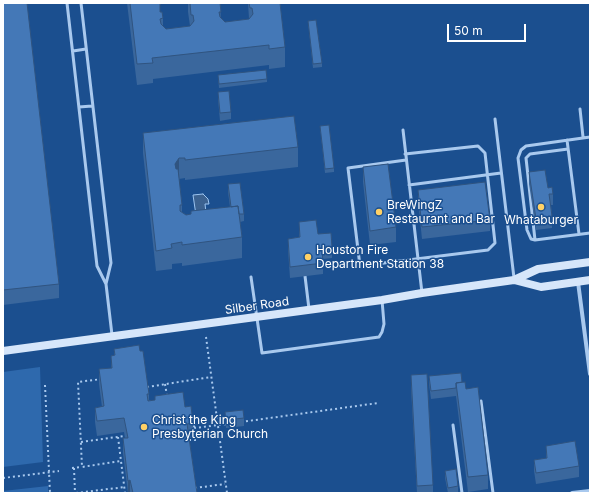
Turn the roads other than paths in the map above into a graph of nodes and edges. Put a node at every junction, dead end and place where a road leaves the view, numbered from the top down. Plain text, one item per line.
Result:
1 (67, 3) edge
2 (81, 3) edge
3 (86, 49) junction
4 (73, 51) junction
5 (92, 106) junction
6 (79, 107) junction
7 (580, 109) dead end
8 (495, 119) dead end
9 (403, 130) dead end
10 (583, 137) junction
11 (590, 137) edge
12 (567, 140) junction
13 (568, 149) junction
14 (405, 154) junction
15 (406, 160) junction
16 (501, 172) junction
17 (487, 174) junction
18 (409, 185) junction
19 (590, 233) edge
20 (578, 234) junction
21 (535, 240) junction
22 (417, 259) junction
23 (590, 262) edge
24 (305, 276) dead end
25 (251, 277) dead end
26 (514, 280) junction
27 (590, 280) edge
28 (578, 281) junction
29 (106, 284) junction
30 (422, 292) junction
31 (382, 300) junction
32 (310, 311) junction
33 (256, 318) junction
34 (112, 337) junction
35 (3, 351) edge
36 (590, 374) edge
37 (481, 401) edge
38 (453, 425) dead end
39 (590, 490) edge
40 (462, 493) edge
41 (493, 493) edge
42 (572, 493) edge

1 - 4 lane
2 - 3 lane
3 - 4 lane
3 - 5 lane
4 - 6 lane
5 - 6 lane
5 - 29 lane
6 - 29 lane
7 - 10 lane
8 - 16 lane
9 - 14 lane
10 - 11 lane
10 - 12 lane
12 - 13 lane
12 - 21 lane
13 - 20 lane
13 - 21 lane
14 - 15 lane
14 - 17 lane
15 - 18 lane
15 - 22 lane
16 - 17 lane
16 - 26 lane
17 - 18 lane
17 - 22 lane
18 - 22 lane
19 - 20 lane
20 - 21 lane
22 - 30 lane
23 - 26 street, Silber Road
24 - 32 lane
25 - 33 lane
26 - 28 street, Silber Road
26 - 30 street, Silber Road
27 - 28 street, Silber Road
28 - 36 street
29 - 34 lane
30 - 31 street, Silber Road
31 - 32 street, Silber Road
31 - 33 lane
32 - 33 street, Silber Road
33 - 34 street, Silber Road
34 - 35 street, Silber Road
37 - 41 lane
38 - 40 lane
39 - 42 street

